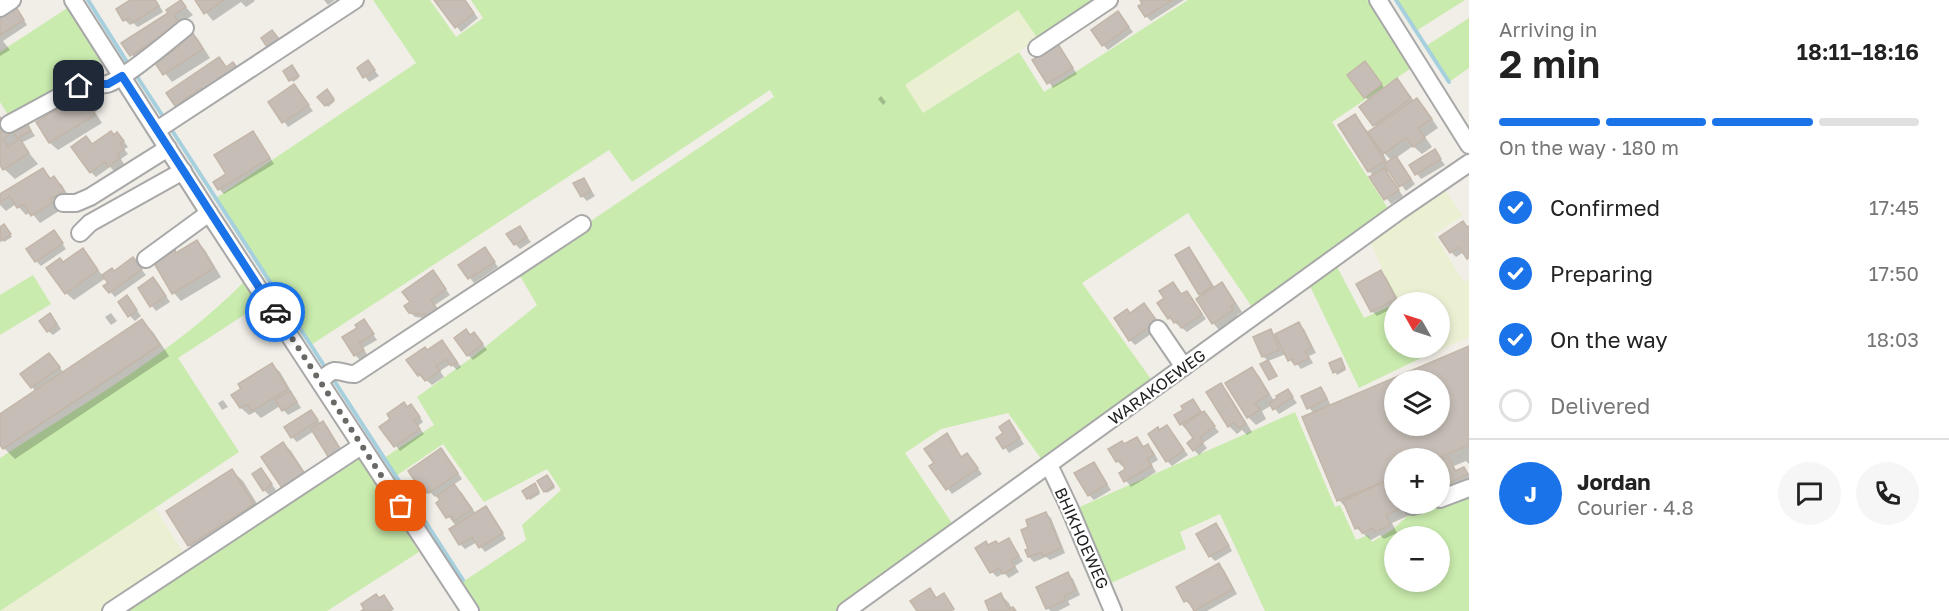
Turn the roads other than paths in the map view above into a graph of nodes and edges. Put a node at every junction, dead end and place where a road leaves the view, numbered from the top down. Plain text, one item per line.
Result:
1 (12, 0) edge
2 (73, 0) edge
3 (355, 0) edge
4 (1109, 0) edge
5 (1378, 0) edge
6 (0, 8) edge
7 (185, 28) dead end
8 (1037, 48) dead end
9 (122, 76) junction
10 (9, 124) dead end
11 (157, 130) junction
12 (1469, 145) edge
13 (168, 148) junction
14 (1469, 163) edge
15 (183, 171) junction
16 (63, 202) dead end
17 (210, 213) junction
18 (582, 224) dead end
19 (80, 233) dead end
20 (146, 259) dead end
21 (1158, 329) dead end
22 (1184, 367) junction
23 (320, 381) junction
24 (362, 446) junction
25 (1049, 465) junction
26 (1469, 488) edge
27 (1450, 495) edge
28 (111, 611) edge
29 (470, 611) edge
30 (846, 611) edge
31 (1113, 611) edge

1 - 6 street
2 - 9 street
3 - 11 street
4 - 8 street
5 - 12 street
7 - 9 street
9 - 10 street
9 - 11 street
11 - 13 street
13 - 15 street
13 - 16 street
14 - 22 street, WARAKOEWEG
15 - 17 street
15 - 19 street
17 - 20 street
17 - 23 street
18 - 23 street
21 - 22 street
22 - 25 street, WARAKOEWEG
23 - 24 street
24 - 28 street
24 - 29 street
25 - 30 street, WARAKOEWEG
25 - 31 street, BHIKHOEWEG
26 - 27 street

